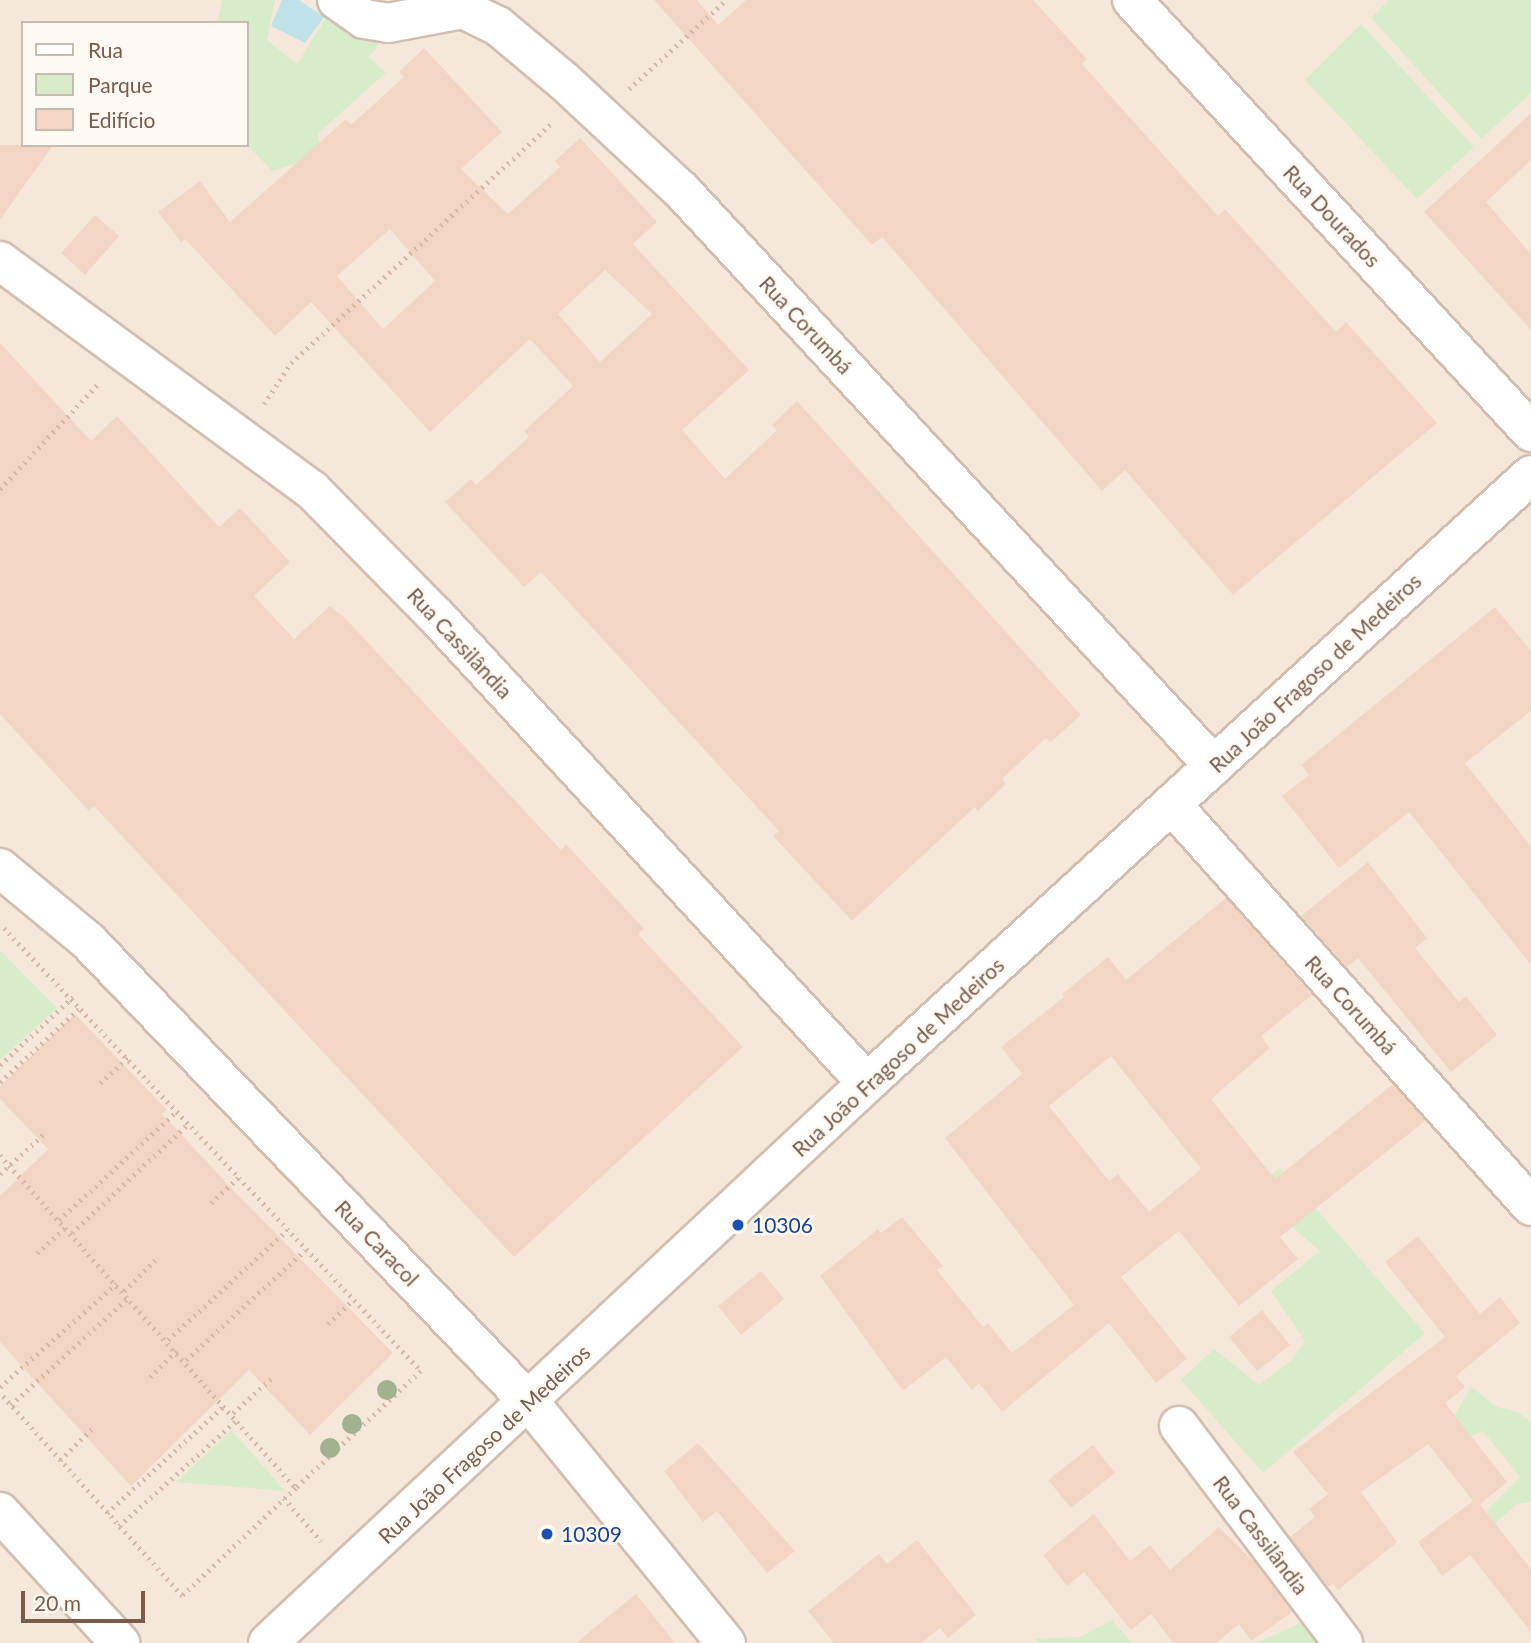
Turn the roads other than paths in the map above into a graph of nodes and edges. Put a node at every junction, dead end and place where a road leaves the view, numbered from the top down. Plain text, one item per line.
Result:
1 (337, 0) edge
2 (1132, 0) edge
3 (463, 4) edge
4 (0, 261) edge
5 (1531, 432) edge
6 (1531, 475) edge
7 (1214, 766) junction
8 (1171, 805) junction
9 (0, 868) edge
10 (867, 1083) junction
11 (1531, 1206) edge
12 (530, 1403) junction
13 (1179, 1426) dead end
14 (0, 1512) edge
15 (120, 1643) edge
16 (268, 1643) edge
17 (726, 1643) edge
18 (1343, 1643) edge

1 - 3 street, Rua Corumbá
2 - 5 street, Rua Dourados
3 - 7 street, Rua Corumbá
4 - 10 street, Rua Cassilândia
6 - 7 street, Rua João Fragoso de Medeiros
7 - 8 street, Rua João Fragoso de Medeiros
8 - 10 street, Rua João Fragoso de Medeiros
8 - 11 street, Rua Corumbá
9 - 12 street, Rua Caracol
10 - 12 street, Rua João Fragoso de Medeiros
12 - 16 street, Rua João Fragoso de Medeiros
12 - 17 street, Rua Caracol
13 - 18 street, Rua Cassilândia
14 - 15 street

